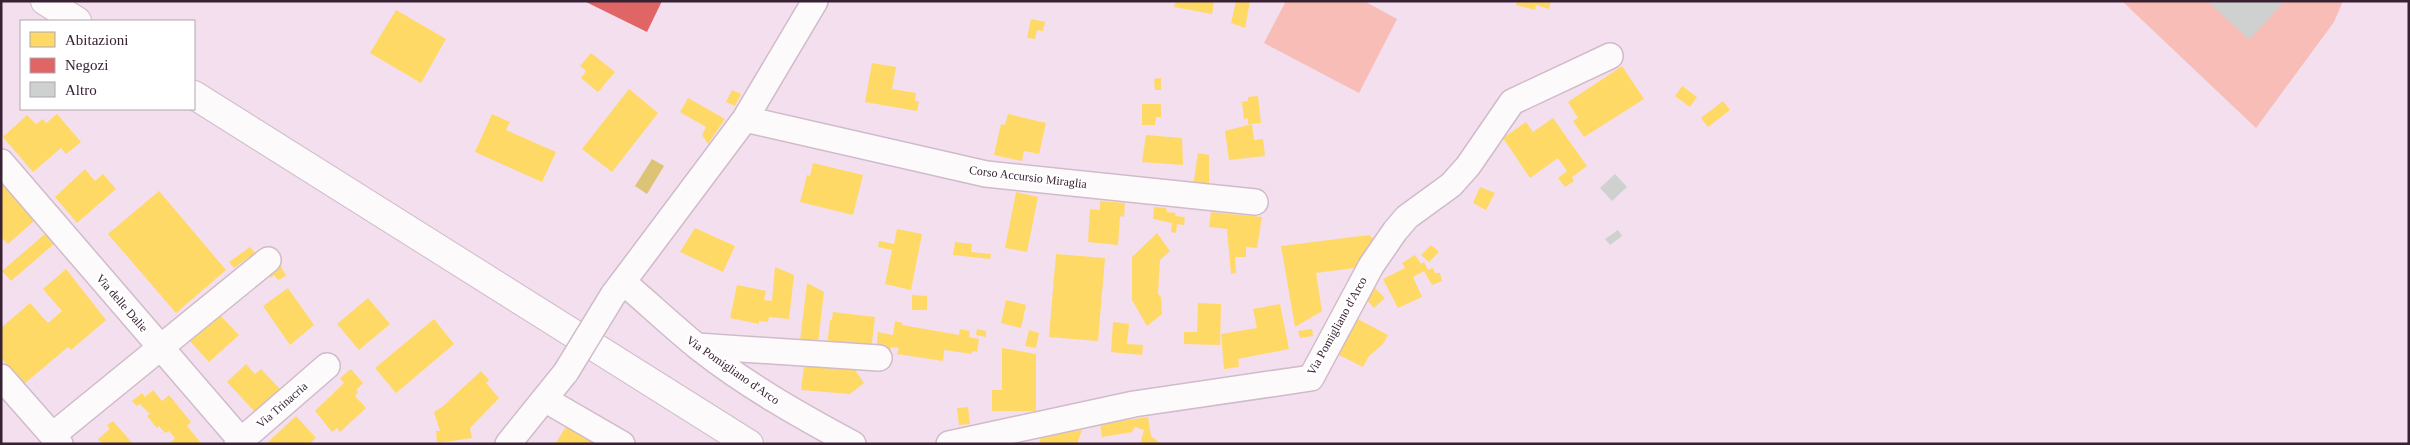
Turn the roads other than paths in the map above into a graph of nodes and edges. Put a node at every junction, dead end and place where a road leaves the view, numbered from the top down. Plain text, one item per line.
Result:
1 (45, 1) edge
2 (815, 1) edge
3 (75, 20) edge
4 (1610, 56) dead end
5 (195, 96) edge
6 (745, 119) junction
7 (1, 162) edge
8 (1255, 202) dead end
9 (268, 260) dead end
10 (618, 288) junction
11 (697, 346) junction
12 (161, 348) junction
13 (879, 358) dead end
14 (327, 366) dead end
15 (1, 376) edge
16 (546, 400) junction
17 (57, 440) edge
18 (241, 443) edge
19 (508, 444) edge
20 (622, 444) edge
21 (750, 444) edge
22 (853, 444) edge
23 (949, 444) edge

1 - 3 main road
2 - 6 street
4 - 23 street, Via Pomigliano d'Arco
5 - 21 main road
6 - 8 street, Corso Accursio Miraglia
6 - 10 street
7 - 12 street, Via delle Dalie
9 - 12 street
10 - 11 street, Via Pomigliano d'Arco
10 - 16 street, bridge
11 - 13 street
11 - 22 street, Via Pomigliano d'Arco
12 - 17 street
12 - 18 street, Via delle Dalie
14 - 18 street, Via Trinacria
15 - 17 street
16 - 19 street
16 - 20 street

